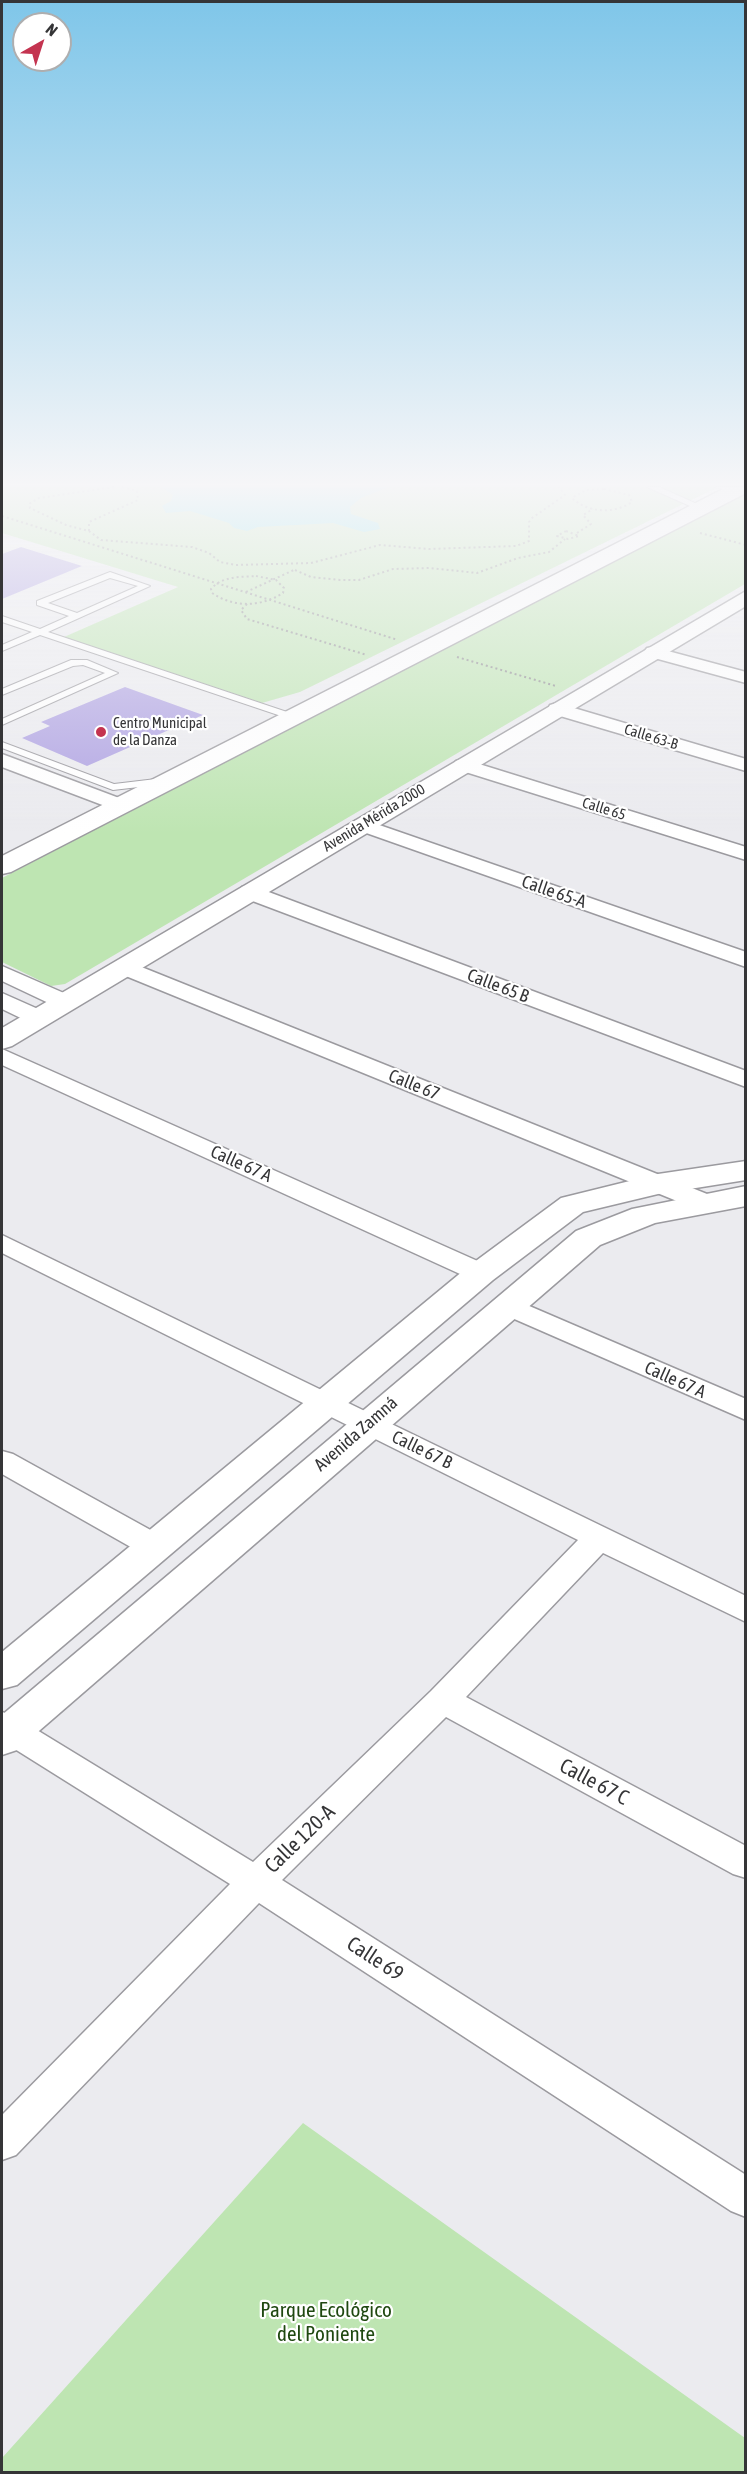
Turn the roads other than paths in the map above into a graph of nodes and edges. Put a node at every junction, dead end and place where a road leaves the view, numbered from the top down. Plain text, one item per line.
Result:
1 (41, 602) edge
2 (107, 602) edge
3 (517, 602) edge
4 (739, 602) edge
5 (77, 615) junction
6 (2, 619) edge
7 (39, 632) junction
8 (2, 648) edge
9 (653, 652) junction
10 (746, 678) edge
11 (2, 692) edge
12 (557, 709) junction
13 (293, 717) junction
14 (2, 722) edge
15 (2, 745) edge
16 (2, 760) edge
17 (463, 765) junction
18 (746, 765) edge
19 (173, 778) junction
20 (120, 805) junction
21 (362, 825) junction
22 (746, 854) edge
23 (2, 864) edge
24 (250, 892) junction
25 (746, 960) edge
26 (124, 967) junction
27 (2, 973) edge
28 (2, 1000) edge
29 (65, 1002) junction
30 (39, 1018) junction
31 (2, 1040) edge
32 (2, 1056) edge
33 (746, 1080) edge
34 (742, 1175) edge
35 (658, 1184) junction
36 (703, 1202) junction
37 (2, 1243) edge
38 (481, 1273) junction
39 (506, 1305) junction
40 (328, 1403) junction
41 (746, 1411) edge
42 (368, 1423) junction
43 (2, 1461) edge
44 (599, 1538) junction
45 (154, 1546) junction
46 (746, 1610) edge
47 (2, 1674) edge
48 (442, 1700) junction
49 (5, 1731) edge
50 (746, 1864) edge
51 (256, 1882) junction
52 (2, 2142) edge
53 (746, 2198) edge

1 - 5 lane
2 - 5 lane
3 - 13 main road
4 - 9 main road, Avenida Mérida 2000
5 - 7 lane
6 - 7 lane
7 - 8 lane
7 - 13 lane
9 - 10 street
9 - 12 main road, Avenida Mérida 2000
11 - 14 lane
12 - 17 main road, Avenida Mérida 2000
12 - 18 street, Calle 63-B
13 - 19 main road
15 - 19 lane
16 - 20 street
17 - 21 main road, Avenida Mérida 2000
17 - 22 street, Calle 65
19 - 20 main road
20 - 23 main road
21 - 24 main road, Avenida Mérida 2000
21 - 25 street, Calle 65-A
24 - 26 main road, Avenida Mérida 2000
24 - 33 street, Calle 65 B
26 - 29 main road, Avenida Mérida 2000
26 - 35 street, Calle 67
27 - 29 street
28 - 30 street
29 - 30 main road, Avenida Mérida 2000
30 - 31 main road, Avenida Mérida 2000
32 - 38 street, Calle 67 A
34 - 35 main road, Avenida Zamná
34 - 36 main road, Avenida Zamná
35 - 36 street, Calle 67
35 - 38 main road, Avenida Zamná
36 - 39 main road, Avenida Zamná
37 - 40 street, Calle 67 B
38 - 40 main road, Avenida Zamná
39 - 41 street, Calle 67 A
39 - 42 main road, Avenida Zamná
40 - 42 street, Calle 67 B
40 - 45 main road, Avenida Zamná
42 - 44 street, Calle 67 B
42 - 49 main road, Avenida Zamná
43 - 45 street
44 - 46 street, Calle 67 B
44 - 48 street, Calle 120-A
45 - 47 main road, Avenida Zamná
48 - 50 street, Calle 67 C
48 - 51 street, Calle 120-A
49 - 51 street, Calle 69
51 - 52 street, Calle 120-A
51 - 53 street, Calle 69

